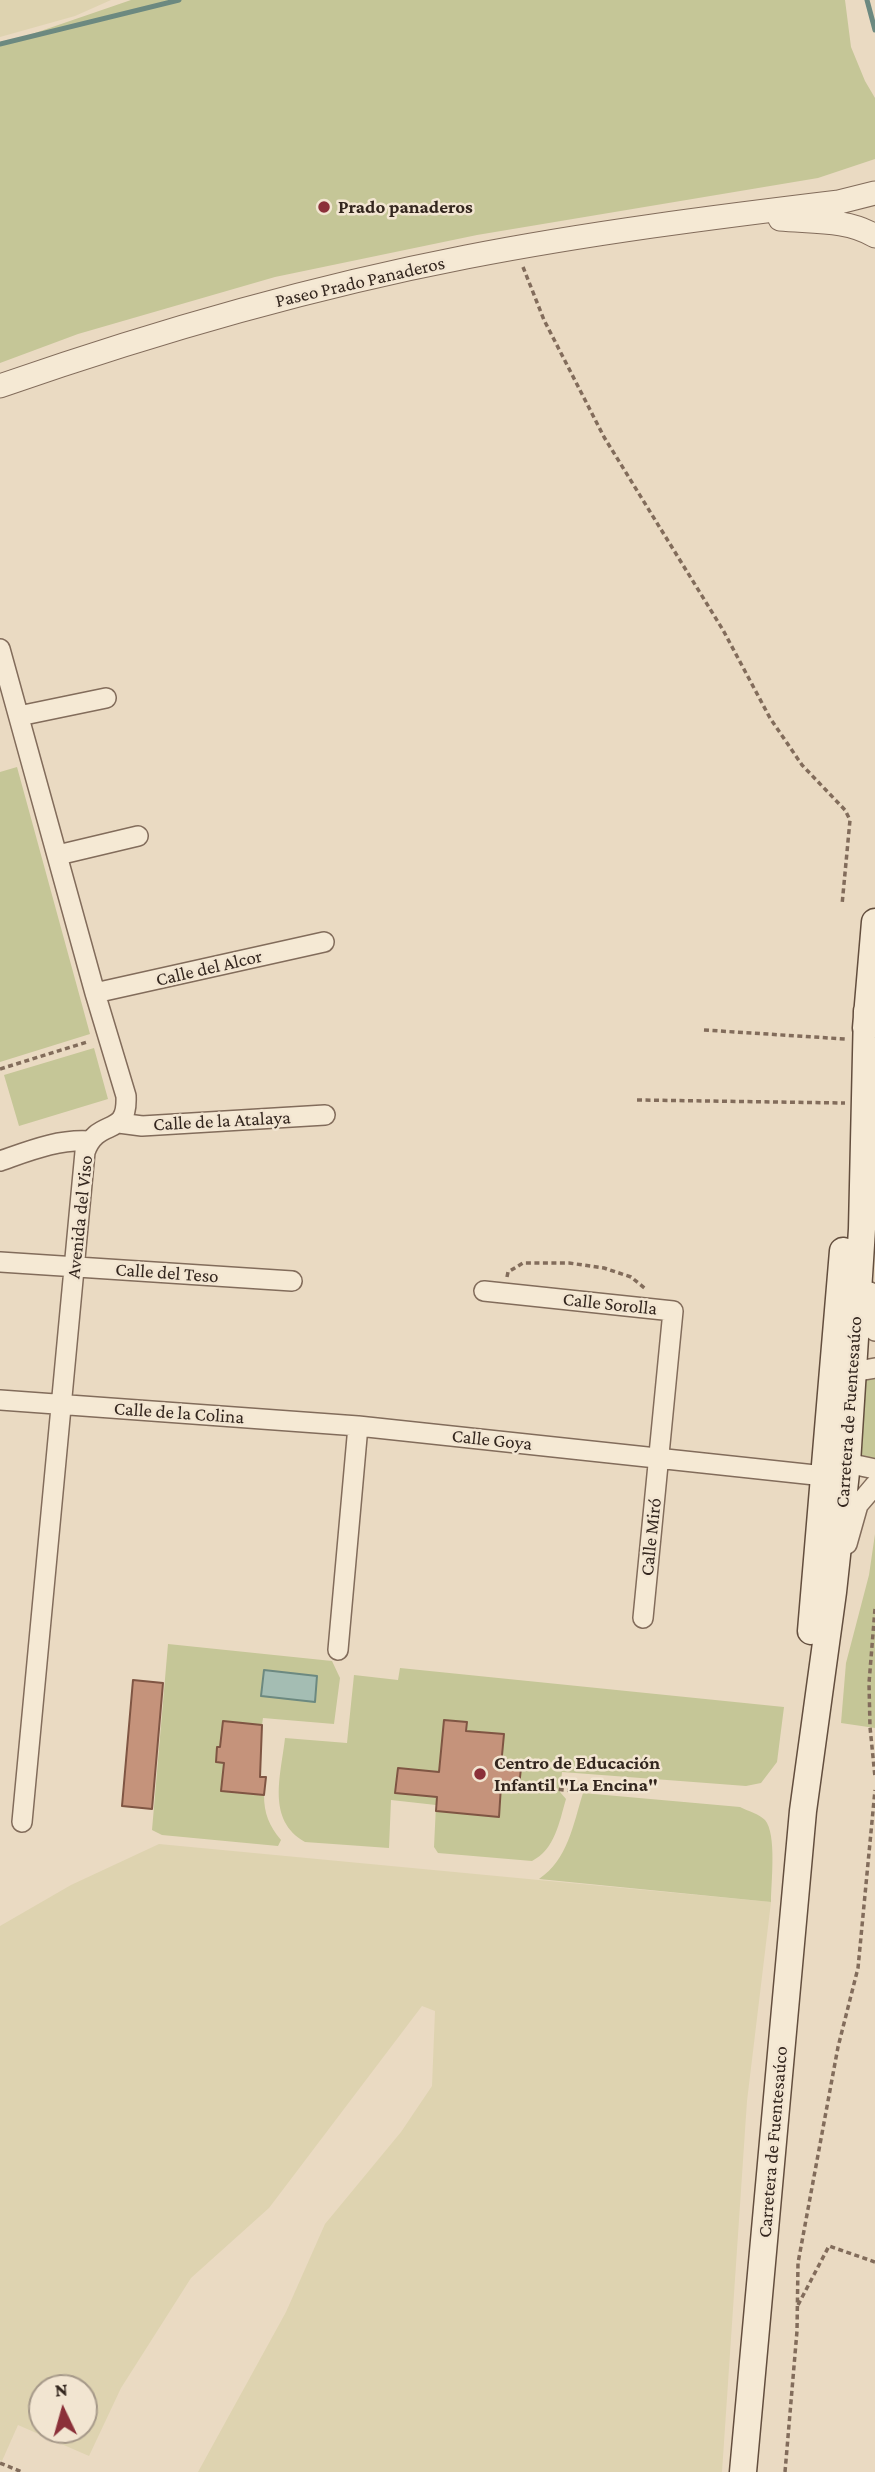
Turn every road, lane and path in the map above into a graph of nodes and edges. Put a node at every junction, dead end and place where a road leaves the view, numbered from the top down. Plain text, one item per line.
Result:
1 (875, 193) edge
2 (728, 215) junction
3 (875, 236) edge
4 (518, 248) junction
5 (0, 386) edge
6 (0, 649) edge
7 (106, 698) dead end
8 (19, 716) junction
9 (138, 836) dead end
10 (58, 855) junction
11 (842, 905) dead end
12 (875, 922) edge
13 (324, 942) dead end
14 (95, 993) junction
15 (867, 1011) junction
16 (704, 1030) dead end
17 (87, 1042) dead end
18 (864, 1044) junction
19 (0, 1069) edge
20 (637, 1100) dead end
21 (858, 1103) junction
22 (325, 1115) dead end
23 (119, 1123) junction
24 (89, 1141) junction
25 (0, 1161) edge
26 (862, 1229) junction
27 (0, 1262) edge
28 (75, 1267) junction
29 (292, 1281) dead end
30 (494, 1292) joint
31 (659, 1310) junction
32 (875, 1331) edge
33 (851, 1375) edge
34 (0, 1400) edge
35 (61, 1404) junction
36 (358, 1426) junction
37 (659, 1457) junction
38 (835, 1467) junction
39 (875, 1469) edge
40 (875, 1485) edge
41 (833, 1592) junction
42 (875, 1609) edge
43 (643, 1618) dead end
44 (338, 1650) dead end
45 (875, 1777) edge
46 (525, 1785) dead end
47 (572, 1790) dead end
48 (875, 1790) edge
49 (803, 1811) junction
50 (22, 1822) dead end
51 (875, 2262) edge
52 (797, 2307) junction
53 (0, 2463) edge
54 (22, 2472) edge
55 (743, 2472) edge
56 (785, 2472) edge

1 - 2 street, Paseo Prado Panaderos
2 - 3 street, Paseo Prado Panaderos
2 - 4 street, Paseo Prado Panaderos
4 - 5 street, Paseo Prado Panaderos
4 - 11 path
6 - 8 street
7 - 8 street
8 - 10 street
9 - 10 street
10 - 14 street
12 - 15 main road, Carretera de Fuentesaúco
13 - 14 street, Calle del Alcor
14 - 23 street
15 - 18 main road, Carretera de Fuentesaúco
15 - 26 main road, Carretera de Fuentesaúco
16 - 18 path
17 - 19 path
18 - 21 main road, Carretera de Fuentesaúco
20 - 21 path
21 - 33 main road, Carretera de Fuentesaúco
22 - 23 street, Calle de la Atalaya
23 - 24 street, Avenida del Viso
24 - 25 street
24 - 28 street, Avenida del Viso
26 - 32 street
26 - 33 main road, Carretera de Fuentesaúco
27 - 28 street, Calle del Teso
28 - 29 street, Calle del Teso
28 - 35 street, Avenida del Viso
30 - 31 street, Calle Sorolla
30 - 31 path
31 - 37 street, Calle Sorolla
33 - 38 main road
34 - 35 street, Calle de la Colina
35 - 36 street, Calle de la Colina
35 - 50 street, Avenida del Viso
36 - 37 street, Calle Goya
36 - 44 street
37 - 38 street, Calle Goya
37 - 43 street, Calle Miró
38 - 39 street, Calle Goya
38 - 41 main road, Carretera de Fuentesaúco
38 - 49 main road, Carretera de Fuentesaúco
40 - 41 street
41 - 49 main road, Carretera de Fuentesaúco
42 - 45 path
46 - 47 path
48 - 52 path
49 - 55 main road, Carretera de Fuentesaúco
51 - 52 path
52 - 56 path
53 - 54 path

